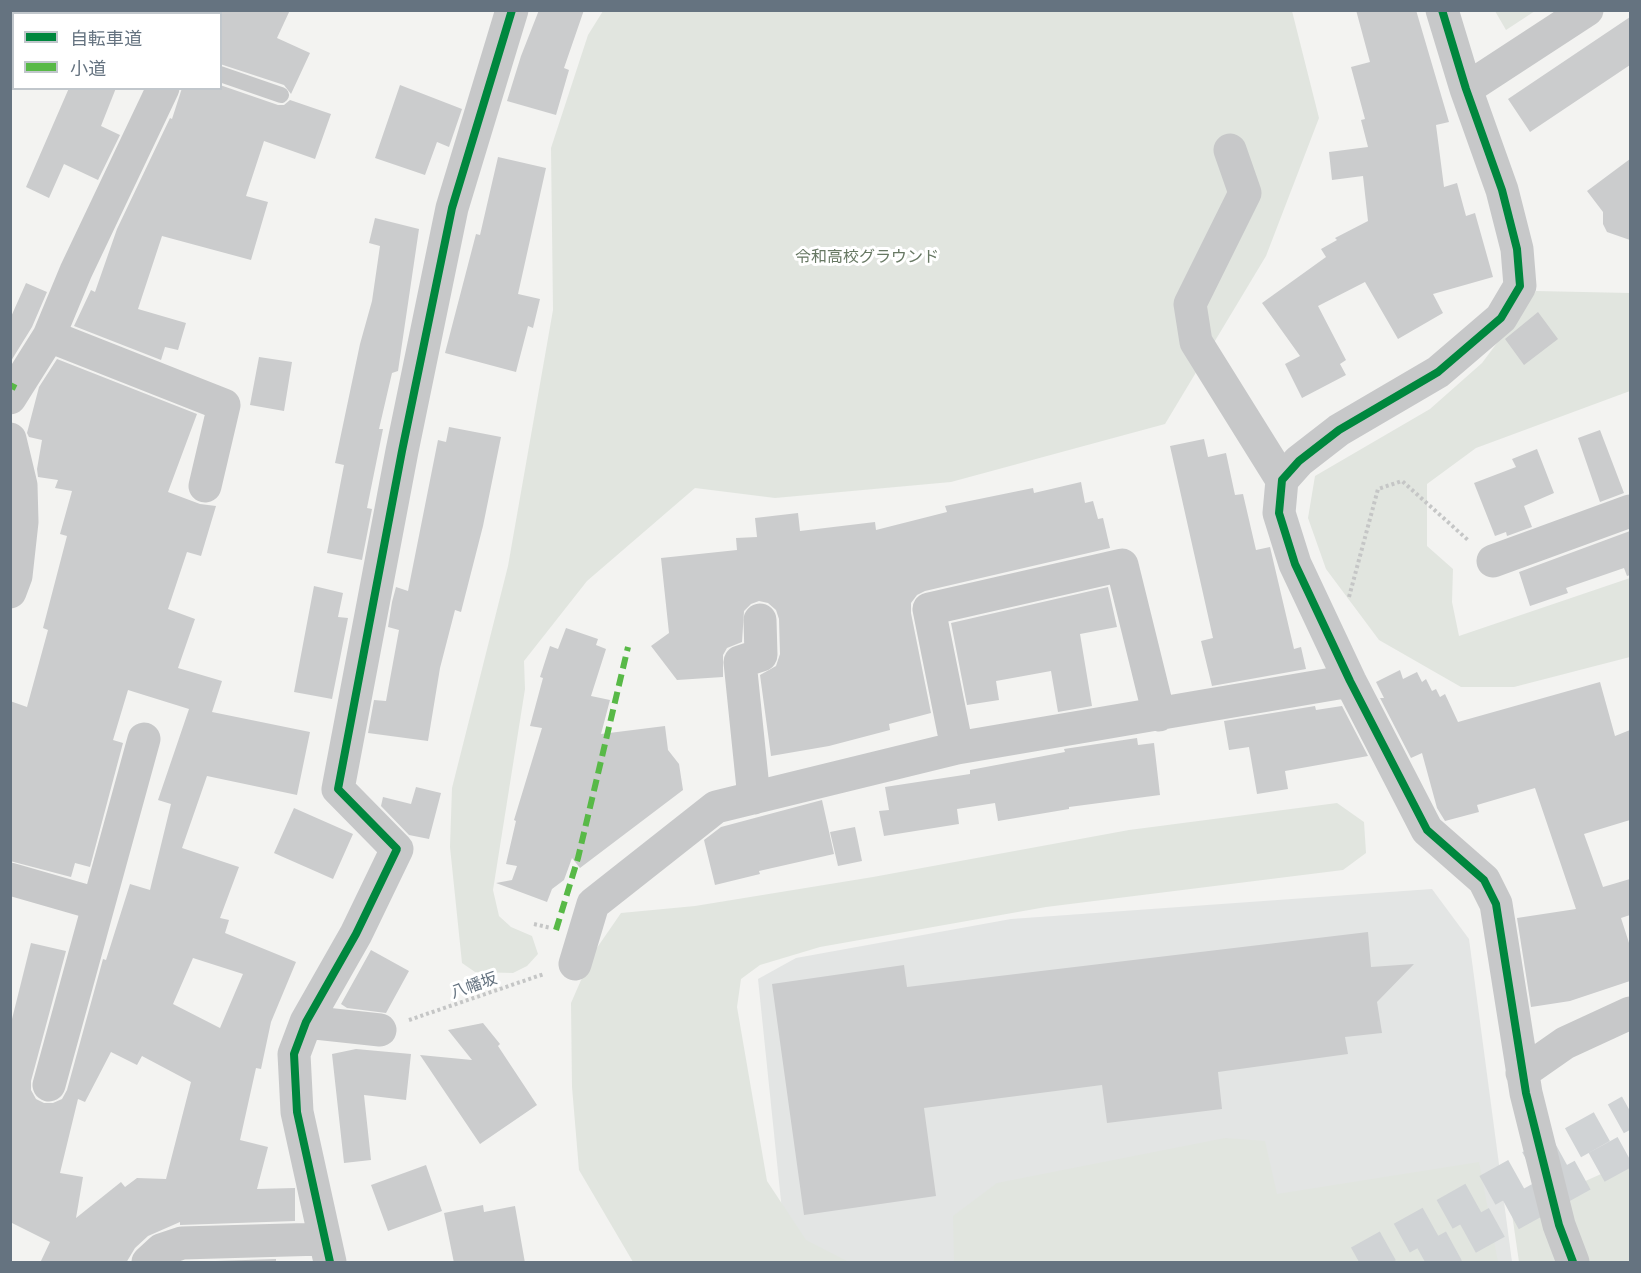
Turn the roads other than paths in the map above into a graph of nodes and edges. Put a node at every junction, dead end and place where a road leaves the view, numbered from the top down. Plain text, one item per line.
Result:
1 (512, 10) edge
2 (1442, 10) edge
3 (1587, 10) edge
4 (222, 75) edge
5 (1466, 89) junction
6 (162, 90) edge
7 (281, 95) dead end
8 (1230, 150) dead end
9 (49, 336) junction
10 (10, 398) edge
11 (10, 439) edge
12 (1282, 480) junction
13 (205, 486) dead end
14 (1630, 511) edge
15 (1493, 561) road end
16 (10, 592) edge
17 (760, 620) dead end
18 (1350, 681) junction
19 (1160, 715) junction
20 (144, 739) dead end
21 (957, 747) junction
22 (754, 798) junction
23 (10, 879) edge
24 (98, 904) junction
25 (575, 964) road end
26 (1630, 1013) edge
27 (306, 1022) junction
28 (380, 1030) road end
29 (1522, 1073) junction
30 (50, 1085) dead end
31 (326, 1251) edge
32 (148, 1263) edge
33 (1573, 1263) edge

1 - 27 street
2 - 5 street
3 - 5 street
4 - 7 lane
5 - 12 street
6 - 9 street
8 - 12 street
9 - 10 street
9 - 13 street
11 - 16 street
12 - 18 street
14 - 15 street
17 - 22 street
18 - 19 street
18 - 29 street
19 - 21 street
19 - 21 street
20 - 24 street
21 - 22 street
22 - 25 street
23 - 24 street
24 - 30 street
26 - 29 street
27 - 28 street
27 - 31 street
29 - 33 street
31 - 32 street

